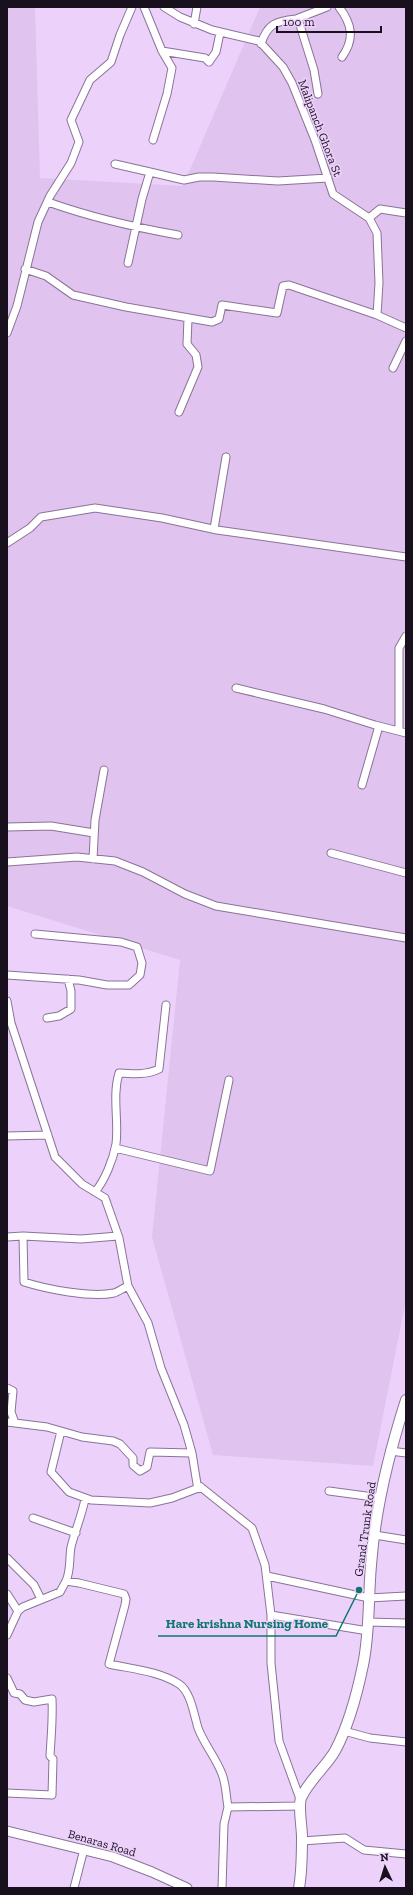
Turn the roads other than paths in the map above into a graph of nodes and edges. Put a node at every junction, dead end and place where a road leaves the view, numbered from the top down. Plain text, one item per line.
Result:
1 (132, 7) edge
2 (144, 7) edge
3 (164, 7) edge
4 (197, 7) edge
5 (327, 7) edge
6 (339, 7) edge
7 (296, 18) junction
8 (194, 24) junction
9 (220, 33) junction
10 (261, 44) junction
11 (162, 51) junction
12 (342, 57) dead end
13 (318, 94) dead end
14 (153, 140) dead end
15 (115, 164) dead end
16 (150, 172) junction
17 (328, 178) junction
18 (48, 202) junction
19 (406, 213) edge
20 (369, 218) junction
21 (136, 228) junction
22 (178, 234) dead end
23 (128, 263) dead end
24 (26, 270) junction
25 (377, 315) junction
26 (188, 318) junction
27 (406, 328) edge
28 (7, 333) edge
29 (406, 341) edge
30 (393, 368) dead end
31 (179, 412) dead end
32 (226, 457) dead end
33 (214, 529) junction
34 (7, 543) edge
35 (406, 558) edge
36 (406, 636) edge
37 (236, 688) dead end
38 (379, 726) junction
39 (402, 732) edge
40 (104, 770) dead end
41 (362, 785) dead end
42 (7, 827) edge
43 (94, 833) junction
44 (331, 853) dead end
45 (93, 859) junction
46 (7, 862) edge
47 (406, 873) edge
48 (35, 934) dead end
49 (406, 938) edge
50 (7, 975) edge
51 (68, 979) junction
52 (7, 1001) edge
53 (166, 1005) dead end
54 (47, 1018) dead end
55 (229, 1080) dead end
56 (48, 1135) junction
57 (7, 1136) edge
58 (115, 1148) junction
59 (95, 1192) junction
60 (23, 1236) junction
61 (118, 1236) junction
62 (7, 1237) edge
63 (128, 1286) junction
64 (7, 1388) edge
65 (406, 1400) edge
66 (7, 1422) edge
67 (15, 1423) junction
68 (61, 1431) junction
69 (390, 1451) junction
70 (192, 1453) junction
71 (406, 1453) edge
72 (201, 1487) junction
73 (329, 1491) dead end
74 (381, 1498) junction
75 (85, 1499) junction
76 (33, 1518) dead end
77 (76, 1533) junction
78 (375, 1535) junction
79 (406, 1540) edge
80 (7, 1558) edge
81 (267, 1576) junction
82 (66, 1581) junction
83 (7, 1594) edge
84 (406, 1596) edge
85 (369, 1598) junction
86 (42, 1599) junction
87 (18, 1611) junction
88 (272, 1615) junction
89 (406, 1623) edge
90 (368, 1627) junction
91 (7, 1635) edge
92 (7, 1678) edge
93 (344, 1731) junction
94 (406, 1742) edge
95 (7, 1793) edge
96 (301, 1803) junction
97 (228, 1807) junction
98 (7, 1831) edge
99 (302, 1841) junction
100 (84, 1849) junction
101 (406, 1854) edge
102 (74, 1888) edge
103 (186, 1888) edge
104 (222, 1888) edge
105 (300, 1888) edge

1 - 18 street
2 - 11 street
3 - 8 street, Malipanch Ghora St
4 - 8 street
5 - 7 street
6 - 12 street
7 - 10 street
7 - 13 street
8 - 9 street, Malipanch Ghora St
9 - 10 street, Malipanch Ghora St
9 - 11 street
10 - 17 street, Malipanch Ghora St
11 - 14 street
15 - 16 street
16 - 17 street
16 - 21 street
17 - 20 street, Malipanch Ghora St
18 - 21 street
18 - 24 street
19 - 20 street
20 - 25 street
21 - 22 street
21 - 23 street
24 - 26 street
24 - 28 street
25 - 26 street
25 - 27 street
26 - 31 street
29 - 30 street
32 - 33 street
33 - 34 street
33 - 35 street
36 - 39 street
37 - 38 street
38 - 39 street
38 - 41 street
40 - 43 street
42 - 43 street
43 - 45 street
44 - 47 street
45 - 46 street
45 - 49 street
48 - 51 street
50 - 51 street
51 - 54 street
52 - 56 street
53 - 58 street
55 - 58 street
56 - 57 street
56 - 59 street
58 - 59 street
59 - 61 street
60 - 61 street
60 - 62 street
60 - 63 street
61 - 63 street
63 - 70 street
64 - 67 street
65 - 69 main road, Grand Trunk Road
66 - 67 street
67 - 68 street
68 - 70 street
68 - 75 street
69 - 71 street
69 - 74 main road, Grand Trunk Road
70 - 72 street
72 - 75 street
72 - 81 street
73 - 74 street
74 - 78 main road, Grand Trunk Road
75 - 77 street
76 - 77 street
77 - 82 street
78 - 79 street
78 - 85 main road, Grand Trunk Road
80 - 86 street
81 - 85 street
81 - 88 street
82 - 86 street
82 - 97 street
83 - 87 street
84 - 85 street
85 - 90 main road, Grand Trunk Road
86 - 87 street
87 - 91 street
88 - 90 street
88 - 96 street
89 - 90 street
90 - 93 main road, Grand Trunk Road
92 - 95 street
93 - 94 street
93 - 96 main road, Grand Trunk Road
96 - 97 street
96 - 99 main road
97 - 104 street
98 - 100 main road, Benaras Road
99 - 101 street
99 - 105 main road
100 - 102 street
100 - 103 main road, Benaras Road

